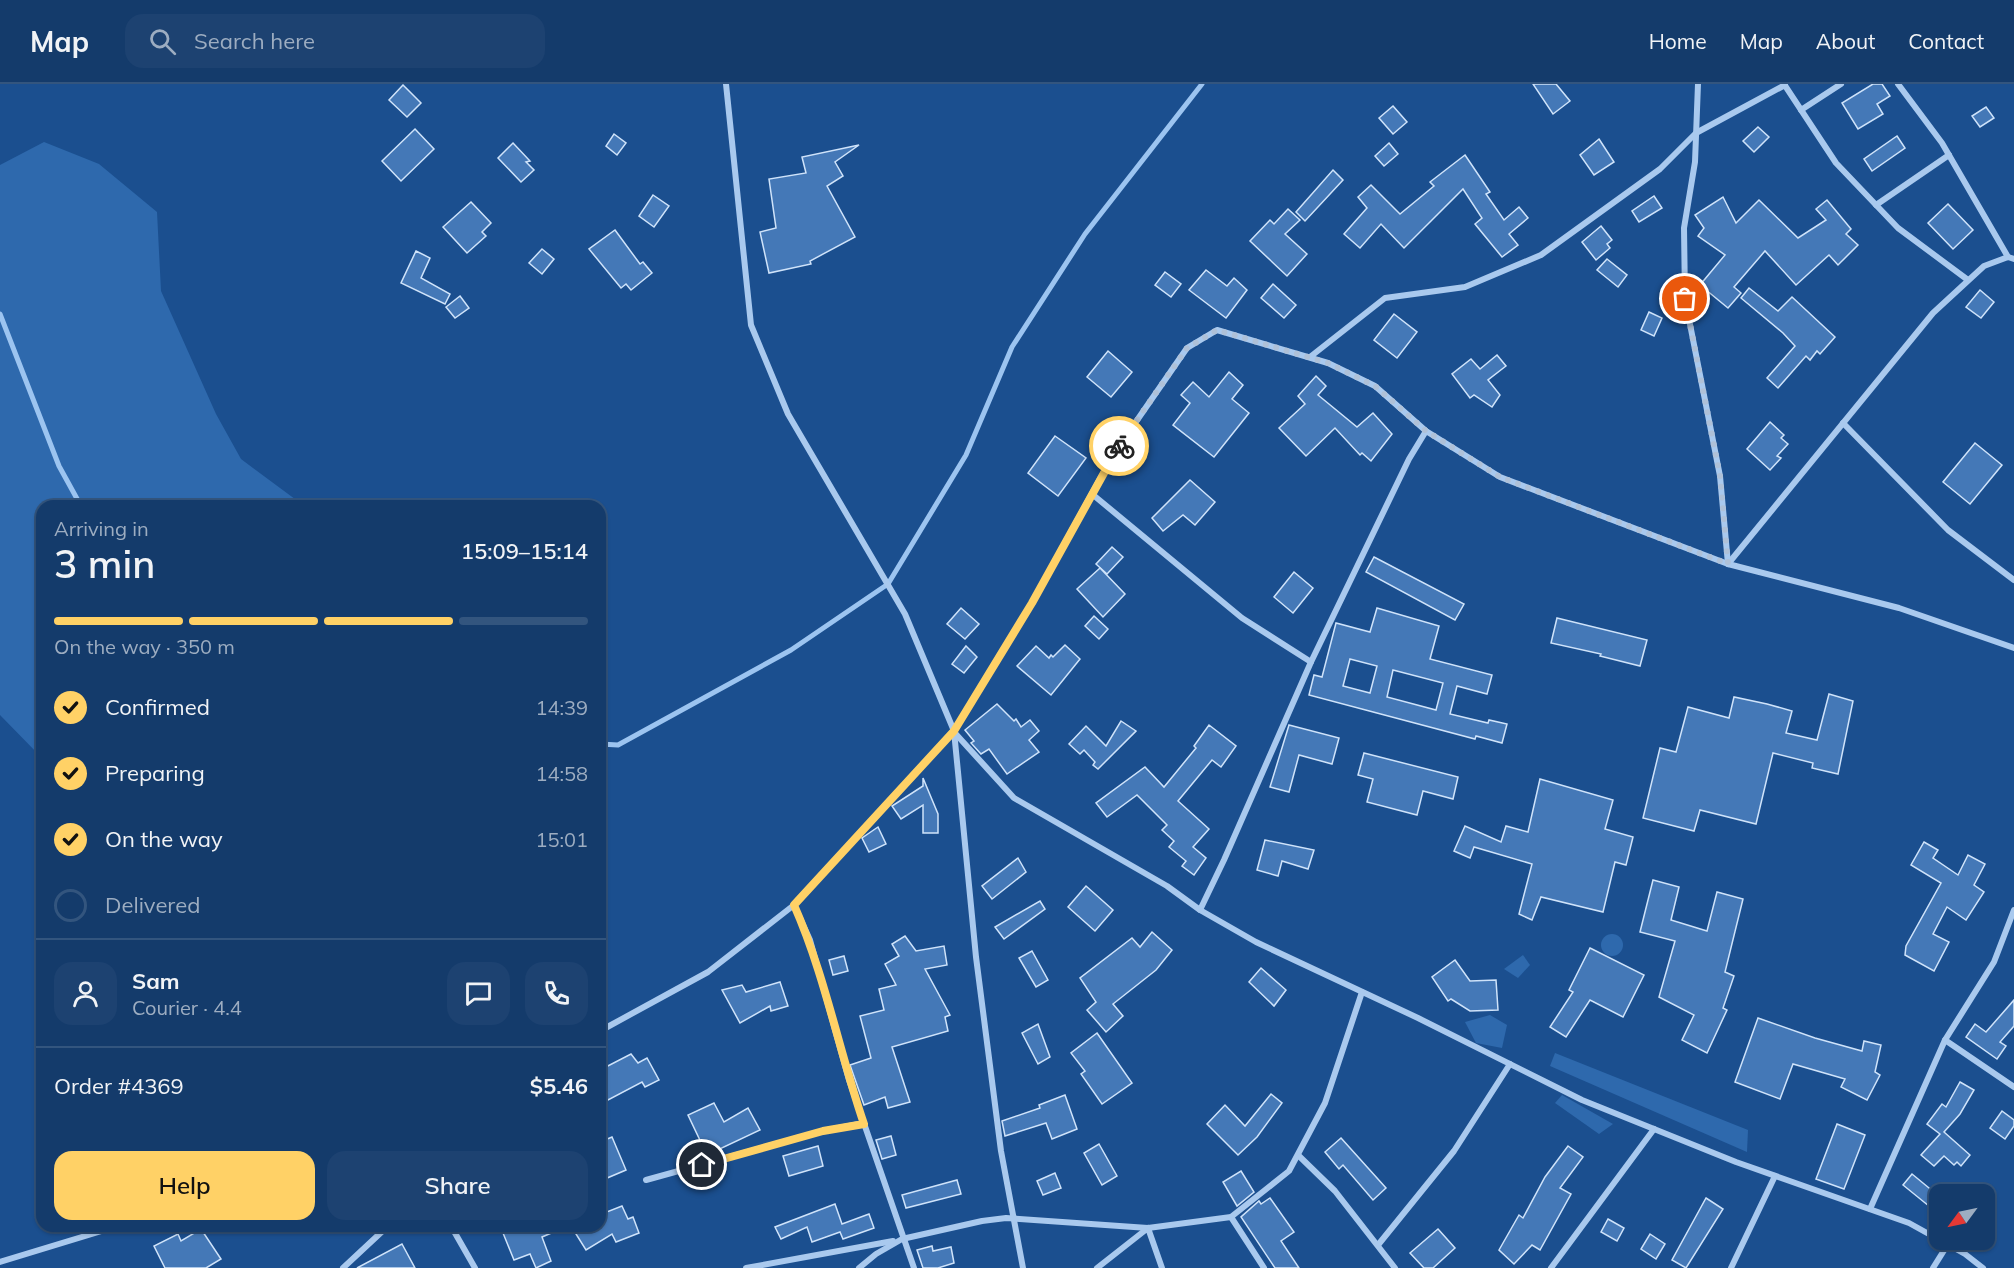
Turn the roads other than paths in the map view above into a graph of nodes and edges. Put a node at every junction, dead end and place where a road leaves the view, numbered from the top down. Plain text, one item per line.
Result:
1 (726, 84) edge
2 (1698, 84) edge
3 (1784, 84) edge
4 (1841, 84) edge
5 (1898, 84) edge
6 (1801, 110) junction
7 (1696, 133) junction
8 (1950, 155) junction
9 (1876, 205) junction
10 (2011, 258) edge
11 (1968, 280) junction
12 (1310, 357) junction
13 (1843, 423) junction
14 (1426, 431) junction
15 (1092, 494) junction
16 (1728, 564) junction
17 (2014, 580) edge
18 (2014, 648) edge
19 (1311, 662) junction
20 (954, 731) junction
21 (794, 905) junction
22 (1200, 910) junction
23 (2014, 910) edge
24 (1362, 992) junction
25 (606, 1028) edge
26 (1945, 1041) junction
27 (1510, 1064) junction
28 (2014, 1087) edge
29 (864, 1124) junction
30 (1654, 1129) junction
31 (1298, 1155) junction
32 (1775, 1176) junction
33 (646, 1180) dead end
34 (1870, 1209) junction
35 (1231, 1217) junction
36 (1015, 1219) junction
37 (1148, 1228) junction
38 (98, 1232) edge
39 (382, 1232) edge
40 (454, 1232) edge
41 (1929, 1234) edge
42 (902, 1239) junction
43 (1378, 1245) junction
44 (1944, 1250) edge
45 (1957, 1250) edge
46 (0, 1262) edge
47 (343, 1268) edge
48 (475, 1268) edge
49 (746, 1268) edge
50 (859, 1268) edge
51 (914, 1268) edge
52 (1023, 1268) edge
53 (1097, 1268) edge
54 (1162, 1268) edge
55 (1264, 1268) edge
56 (1395, 1268) edge
57 (1551, 1268) edge
58 (1731, 1268) edge
59 (1933, 1268) edge
60 (1983, 1268) edge

1 - 20 street
2 - 7 street
3 - 6 street
3 - 7 street
4 - 6 street
5 - 8 street
6 - 9 street
7 - 12 street
7 - 16 street
8 - 9 street
8 - 10 street
9 - 11 street
10 - 11 street
11 - 13 street
12 - 14 street
12 - 15 street
13 - 16 street
13 - 17 street
14 - 16 street
14 - 19 street
15 - 19 street
15 - 20 street
16 - 18 street
19 - 22 street
20 - 21 street
20 - 22 street
20 - 36 street
21 - 25 street
21 - 29 street
22 - 24 street
23 - 26 street
24 - 27 street
24 - 31 street
26 - 28 street
26 - 34 street
27 - 30 street
27 - 43 street
29 - 33 street
29 - 42 street
30 - 32 street
30 - 57 street
31 - 35 street
31 - 43 street
32 - 34 street
32 - 58 street
34 - 41 street
35 - 37 street
35 - 55 street
36 - 37 street
36 - 42 street
36 - 52 street
37 - 53 street
37 - 54 street
38 - 46 street
39 - 47 street
40 - 48 street
42 - 49 street
42 - 50 street
42 - 51 street
43 - 56 street
44 - 59 street
45 - 60 street

